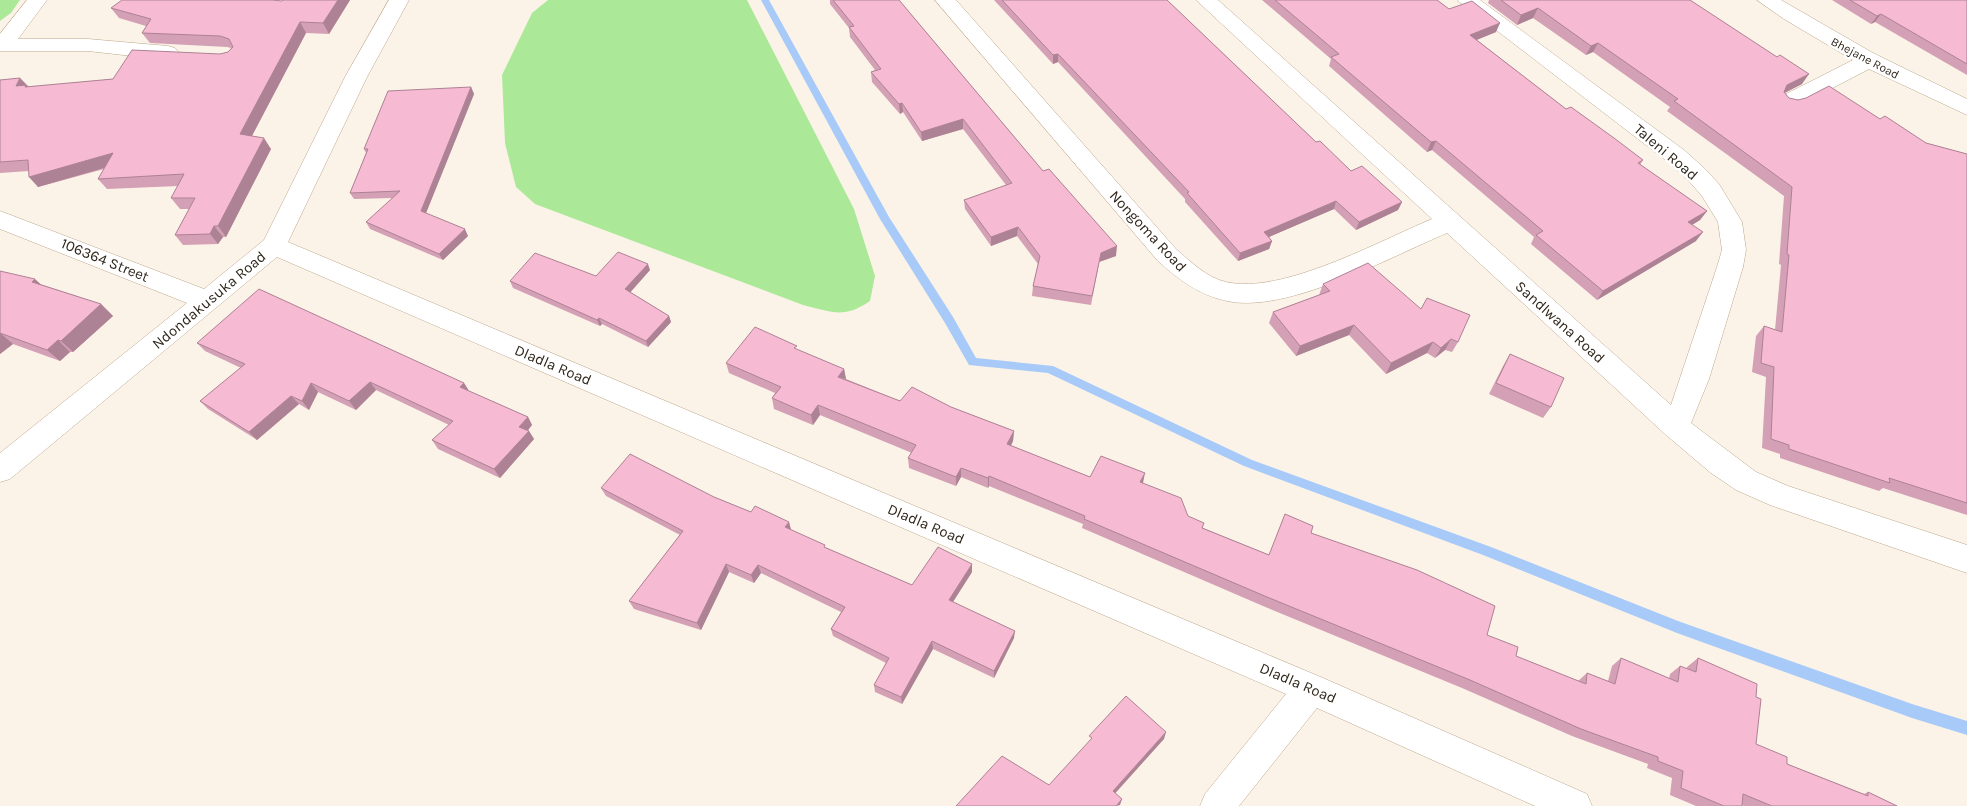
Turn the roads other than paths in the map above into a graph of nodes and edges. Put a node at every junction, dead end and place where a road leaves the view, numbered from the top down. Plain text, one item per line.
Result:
1 (36, 0) edge
2 (399, 0) edge
3 (945, 0) edge
4 (1206, 0) edge
5 (1467, 0) edge
6 (1767, 0) edge
7 (0, 44) edge
8 (189, 54) edge
9 (1869, 60) junction
10 (1790, 101) edge
11 (1967, 108) edge
12 (0, 220) edge
13 (1449, 222) junction
14 (274, 246) junction
15 (209, 301) junction
16 (1676, 427) junction
17 (0, 470) edge
18 (1967, 559) edge
19 (1311, 689) junction
20 (1218, 806) edge
21 (1576, 806) edge

1 - 7 street
2 - 14 street, Ndondakusuka Road
3 - 13 street, Nongoma Road
4 - 13 street, Sandlwana Road
5 - 16 street, Taleni Road
6 - 9 street, Bhejane Road
7 - 8 street
9 - 10 street
9 - 11 street, Bhejane Road
12 - 15 street, 106364 Street
13 - 16 street, Sandlwana Road
14 - 15 street, Ndondakusuka Road
14 - 19 street, Dladla Road
15 - 17 street, Ndondakusuka Road
16 - 18 street, Sandlwana Road
19 - 20 street
19 - 21 street, Dladla Road

